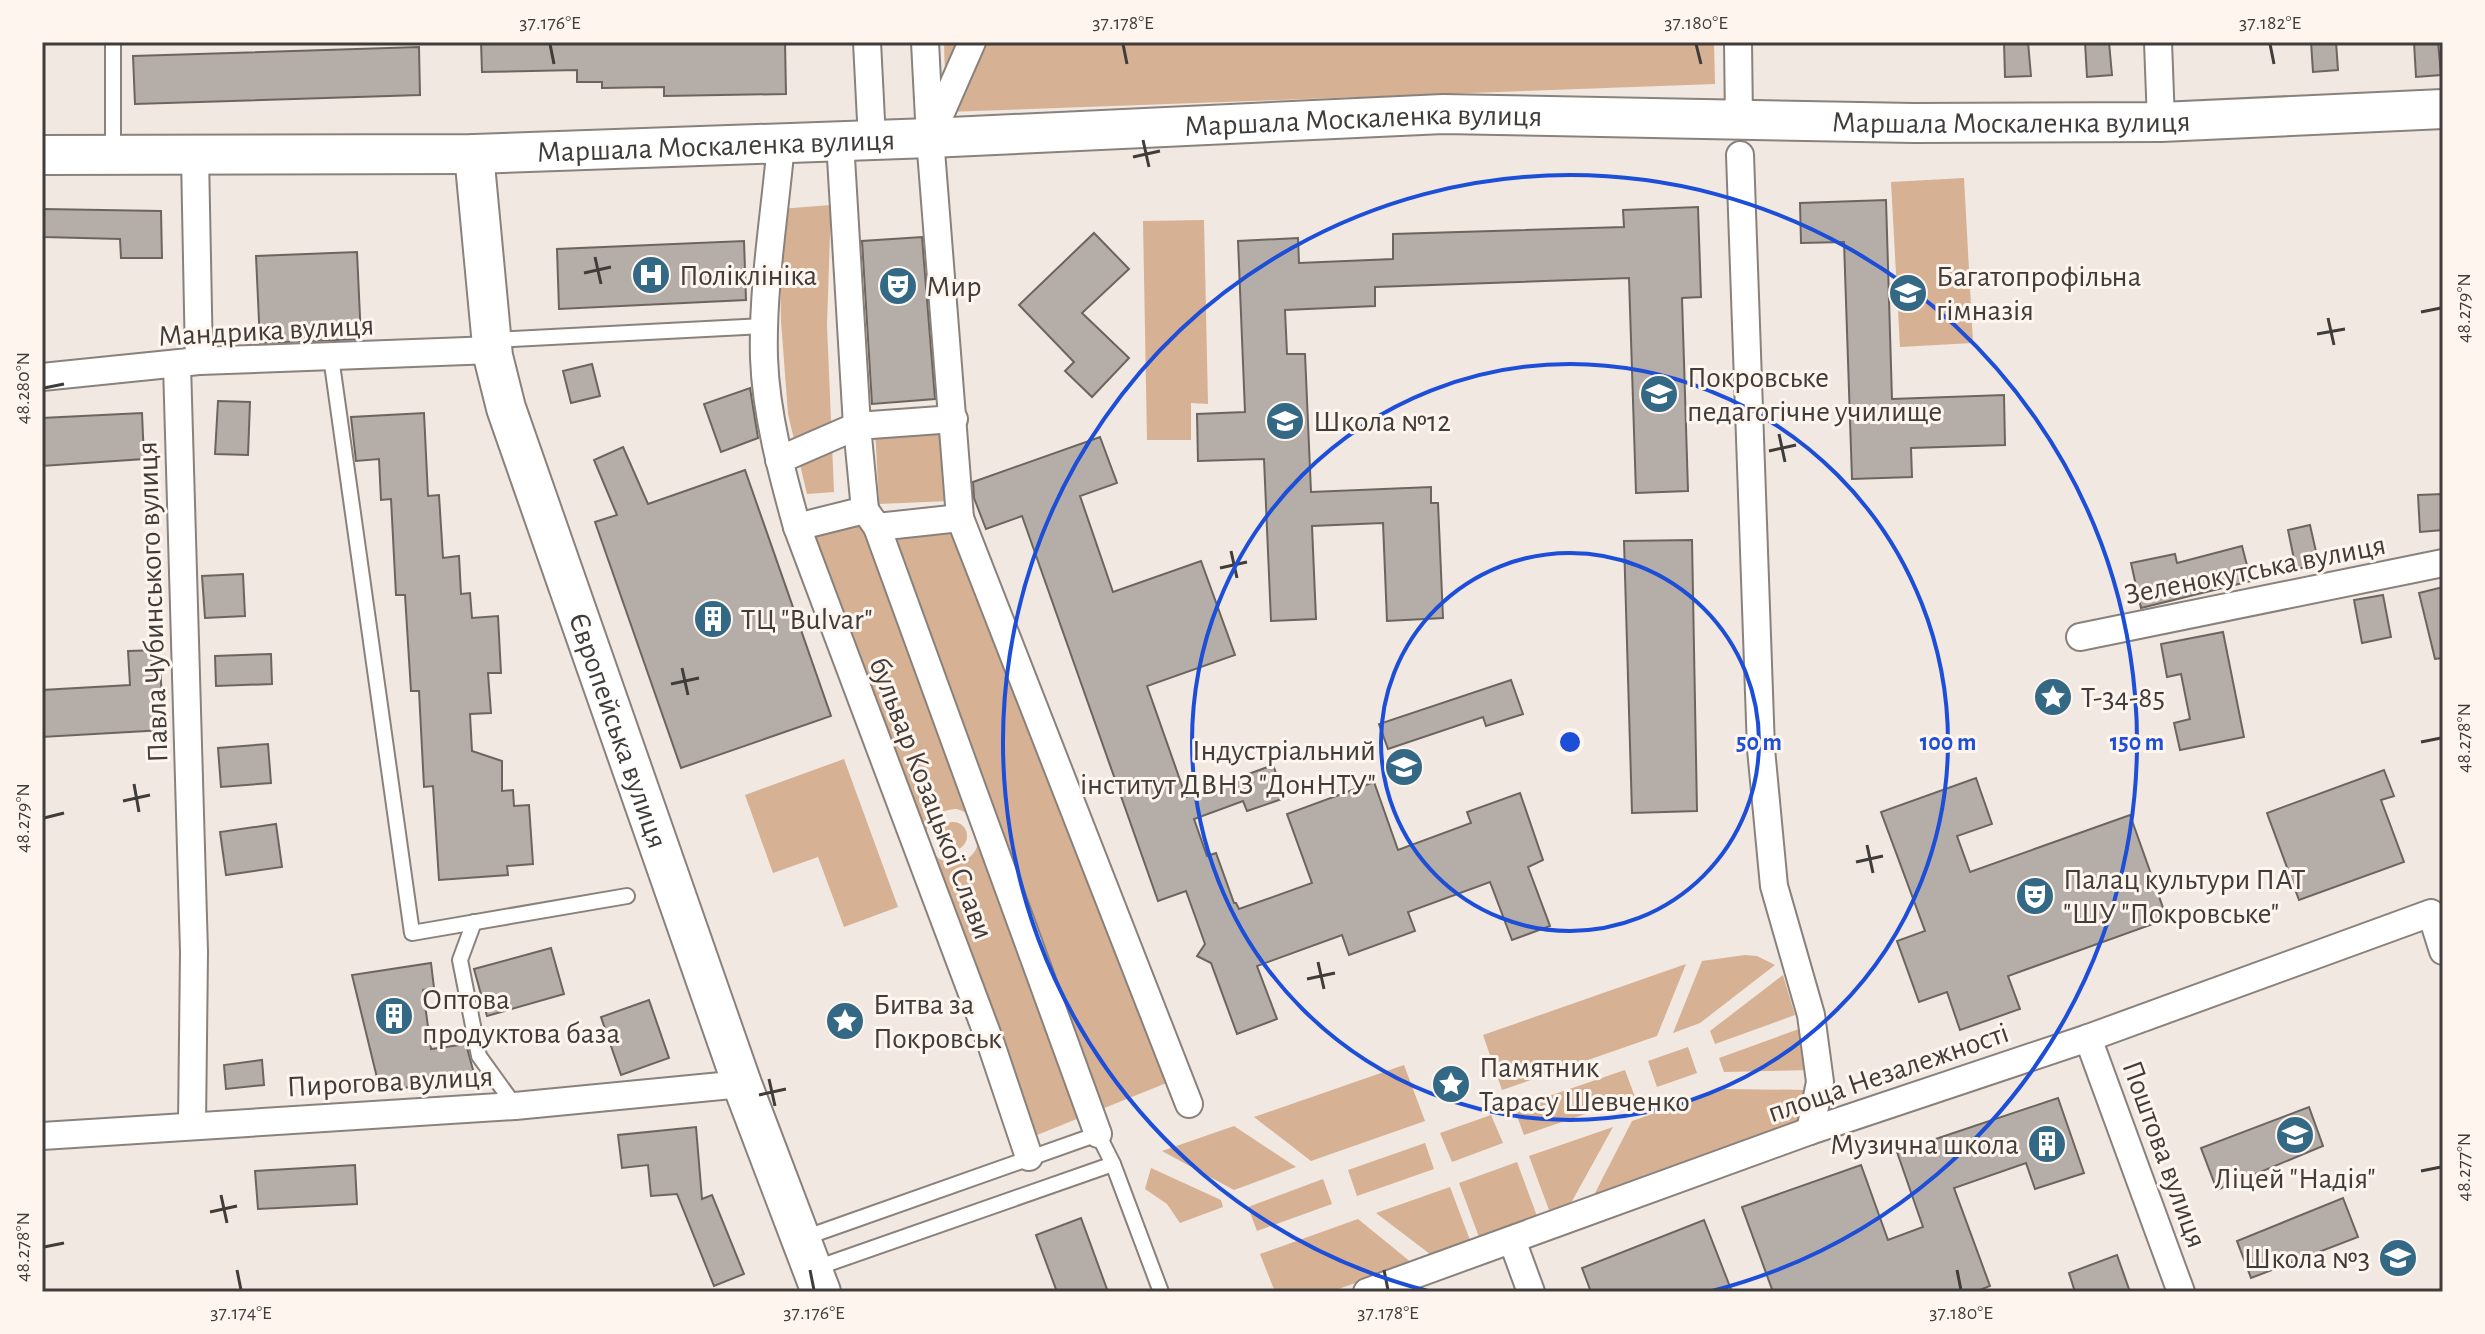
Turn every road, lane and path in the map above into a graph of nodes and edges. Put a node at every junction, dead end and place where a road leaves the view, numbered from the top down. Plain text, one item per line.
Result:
1 (113, 42) edge
2 (867, 42) edge
3 (925, 42) edge
4 (972, 42) edge
5 (1738, 42) edge
6 (2158, 42) edge
7 (2443, 109) edge
8 (2161, 122) junction
9 (1740, 137) junction
10 (930, 138) junction
11 (856, 140) junction
12 (781, 143) junction
13 (474, 154) junction
14 (42, 155) edge
15 (113, 156) junction
16 (195, 156) junction
17 (764, 326) junction
18 (492, 345) junction
19 (331, 357) junction
20 (188, 363) junction
21 (42, 377) edge
22 (954, 419) junction
23 (857, 426) junction
24 (779, 460) junction
25 (871, 518) junction
26 (960, 518) junction
27 (797, 527) junction
28 (2443, 563) edge
29 (2080, 637) dead end
30 (627, 896) dead end
31 (474, 922) junction
32 (2443, 951) edge
33 (2088, 1038) junction
34 (742, 1084) junction
35 (1189, 1104) dead end
36 (515, 1106) junction
37 (192, 1125) junction
38 (1810, 1131) junction
39 (1098, 1134) junction
40 (42, 1136) edge
41 (1029, 1157) junction
42 (1113, 1164) junction
43 (1512, 1240) junction
44 (811, 1267) edge
45 (1161, 1292) edge
46 (1367, 1292) edge
47 (1531, 1292) edge
48 (2181, 1292) edge

1 - 15 lane
2 - 11 street, бульвар Козацької Слави
3 - 10 street
4 - 10 street
5 - 9 street
6 - 8 street
7 - 8 street, Маршала Москаленка вулиця
8 - 9 street, Маршала Москаленка вулиця
9 - 10 street, Маршала Москаленка вулиця
9 - 38 street
10 - 11 street, Маршала Москаленка вулиця
10 - 22 street
11 - 12 street, Маршала Москаленка вулиця
11 - 23 street, бульвар Козацької Слави
12 - 13 street, Маршала Москаленка вулиця
12 - 17 street, бульвар Козацької Слави
13 - 16 street, Маршала Москаленка вулиця
13 - 18 street, Європейська вулиця
14 - 15 street, Маршала Москаленка вулиця
15 - 16 street, Маршала Москаленка вулиця
16 - 20 street, Павла Чубинського вулиця
17 - 18 lane
17 - 24 street, бульвар Козацької Слави
18 - 19 street, Мандрика вулиця
18 - 34 street, Європейська вулиця
19 - 20 street, Мандрика вулиця
19 - 31 lane
20 - 21 street, Мандрика вулиця
20 - 37 street, Павла Чубинського вулиця
22 - 23 street
22 - 26 street
23 - 24 street
23 - 25 street, бульвар Козацької Слави
24 - 27 street, бульвар Козацької Слави
25 - 26 street
25 - 27 street
25 - 39 street, бульвар Козацької Слави
26 - 35 street
27 - 41 street, бульвар Козацької Слави
28 - 29 street, Зеленокутська вулиця
30 - 31 lane
31 - 36 lane
32 - 33 street, площа Незалежності
33 - 38 street, площа Незалежності
33 - 48 street, Поштова вулиця
34 - 36 street, Пирогова вулиця
34 - 44 street, Європейська вулиця
36 - 37 street, Пирогова вулиця
37 - 40 street, Пирогова вулиця
38 - 43 street, площа Незалежності
39 - 41 lane
39 - 42 lane
41 - 44 lane
42 - 44 lane
42 - 45 lane
43 - 46 street, площа Незалежності
43 - 47 street

